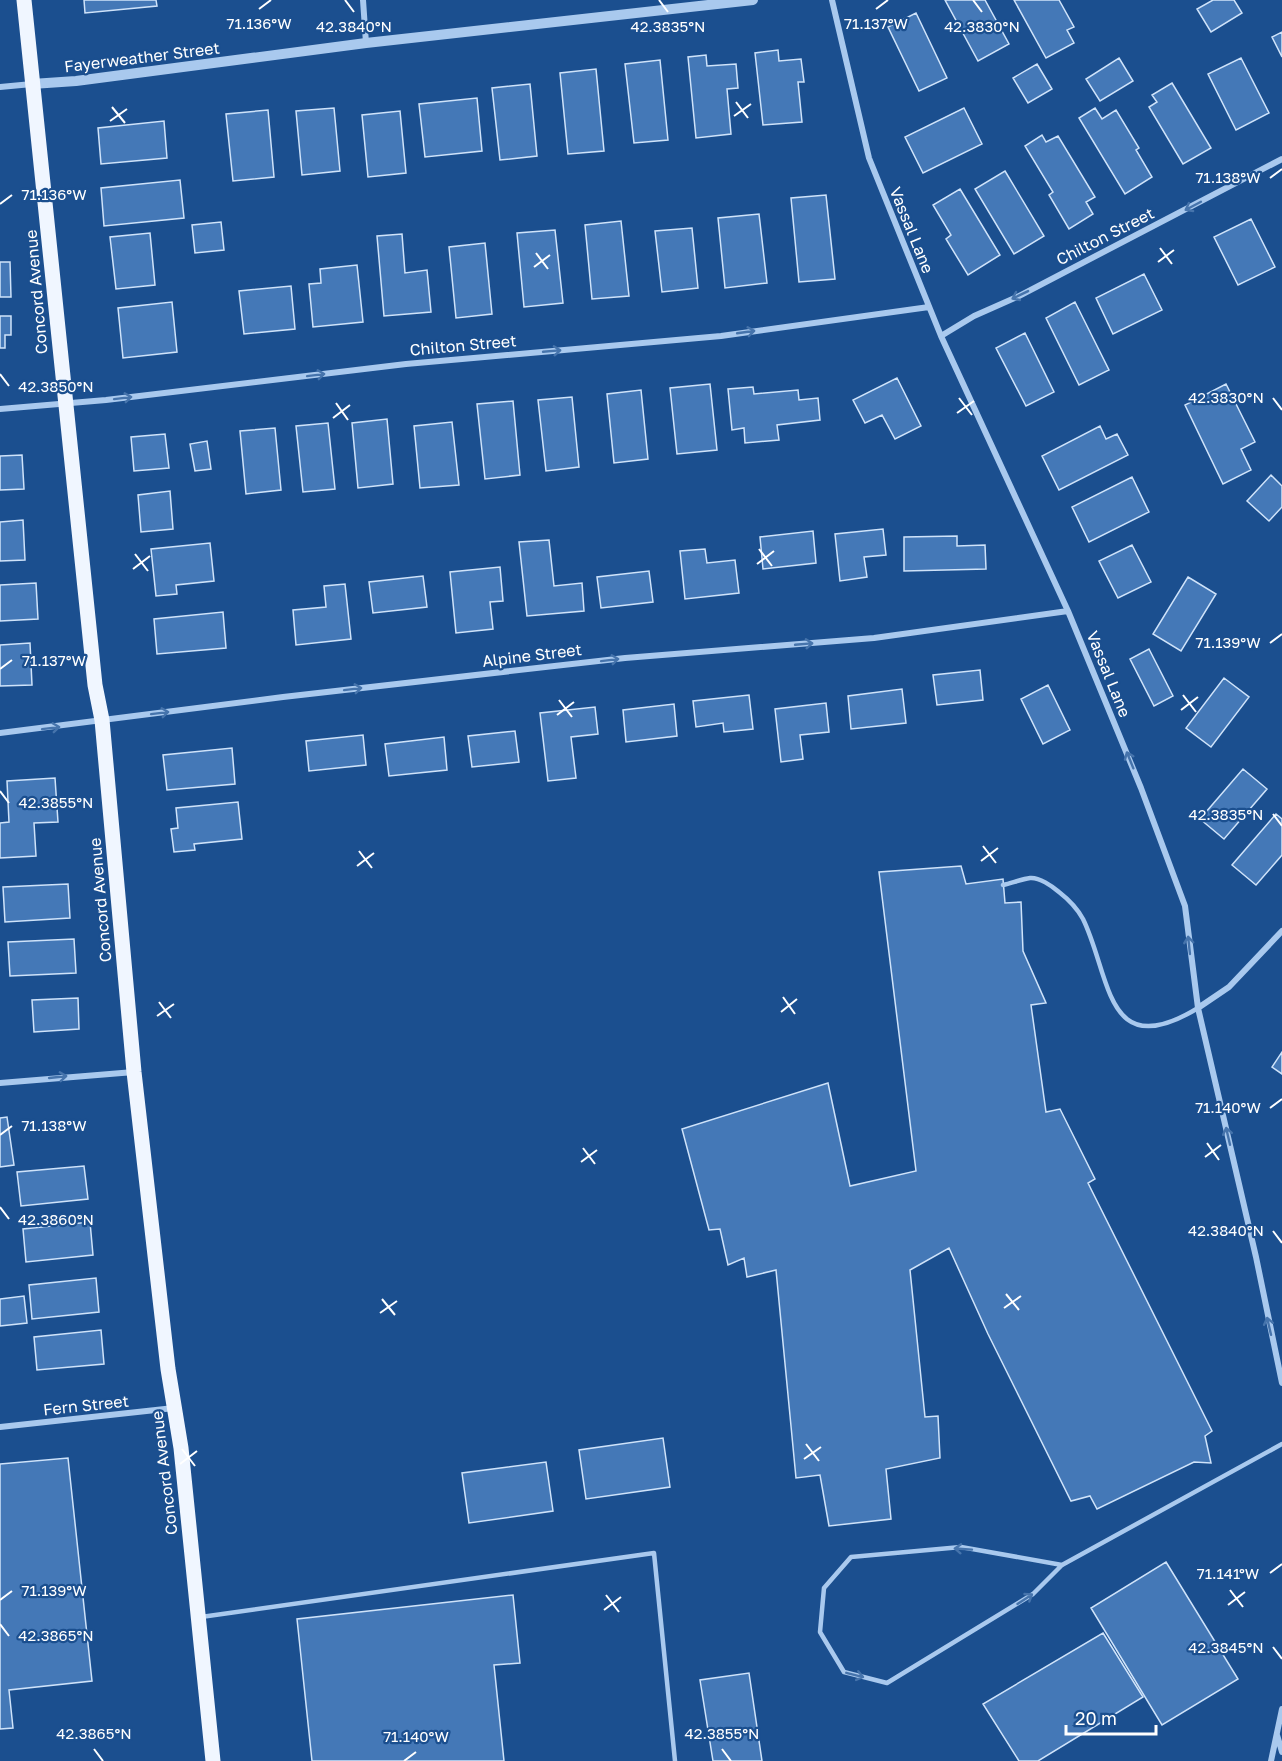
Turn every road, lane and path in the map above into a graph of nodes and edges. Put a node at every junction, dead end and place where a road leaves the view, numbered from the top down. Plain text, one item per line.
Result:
1 (24, 0) edge
2 (363, 0) edge
3 (753, 0) edge
4 (832, 0) edge
5 (366, 43) junction
6 (32, 84) junction
7 (0, 87) edge
8 (1282, 159) edge
9 (929, 307) junction
10 (941, 336) junction
11 (64, 403) junction
12 (0, 409) edge
13 (1068, 610) junction
14 (102, 720) junction
15 (0, 733) edge
16 (1003, 885) dead end
17 (1282, 931) edge
18 (1198, 1008) junction
19 (134, 1072) junction
20 (0, 1083) edge
21 (1282, 1383) edge
22 (175, 1408) junction
23 (0, 1427) edge
24 (1282, 1444) edge
25 (1062, 1565) junction
26 (198, 1617) junction
27 (1282, 1709) edge
28 (1276, 1731) junction
29 (1282, 1752) edge
30 (213, 1761) edge
31 (675, 1761) edge
32 (1271, 1761) edge

1 - 6 main road, Concord Avenue
2 - 5 street
3 - 5 street, Fayerweather Street
4 - 9 street, Vassal Lane
5 - 6 street, Fayerweather Street
6 - 7 street, Fayerweather Street
6 - 11 main road, Concord Avenue
8 -> 10 street, Chilton Street
9 - 10 street, Vassal Lane
11 -> 9 street, Chilton Street
10 - 13 street, Vassal Lane
11 - 12 street, Chilton Street
11 - 14 main road, Concord Avenue
14 -> 13 street, Alpine Street
18 -> 13 street, Vassal Lane
15 -> 14 street, Alpine Street
14 - 19 main road, Concord Avenue
16 - 18 lane
17 - 18 street
21 -> 18 street, Vassal Lane
20 -> 19 street
19 - 22 main road, Concord Avenue
22 - 23 street, Fern Street
22 - 26 main road, Concord Avenue
24 - 25 lane
25 -> 25 lane
26 - 30 main road, Concord Avenue
26 - 31 lane
27 - 28 street
28 - 29 street
28 - 32 street

